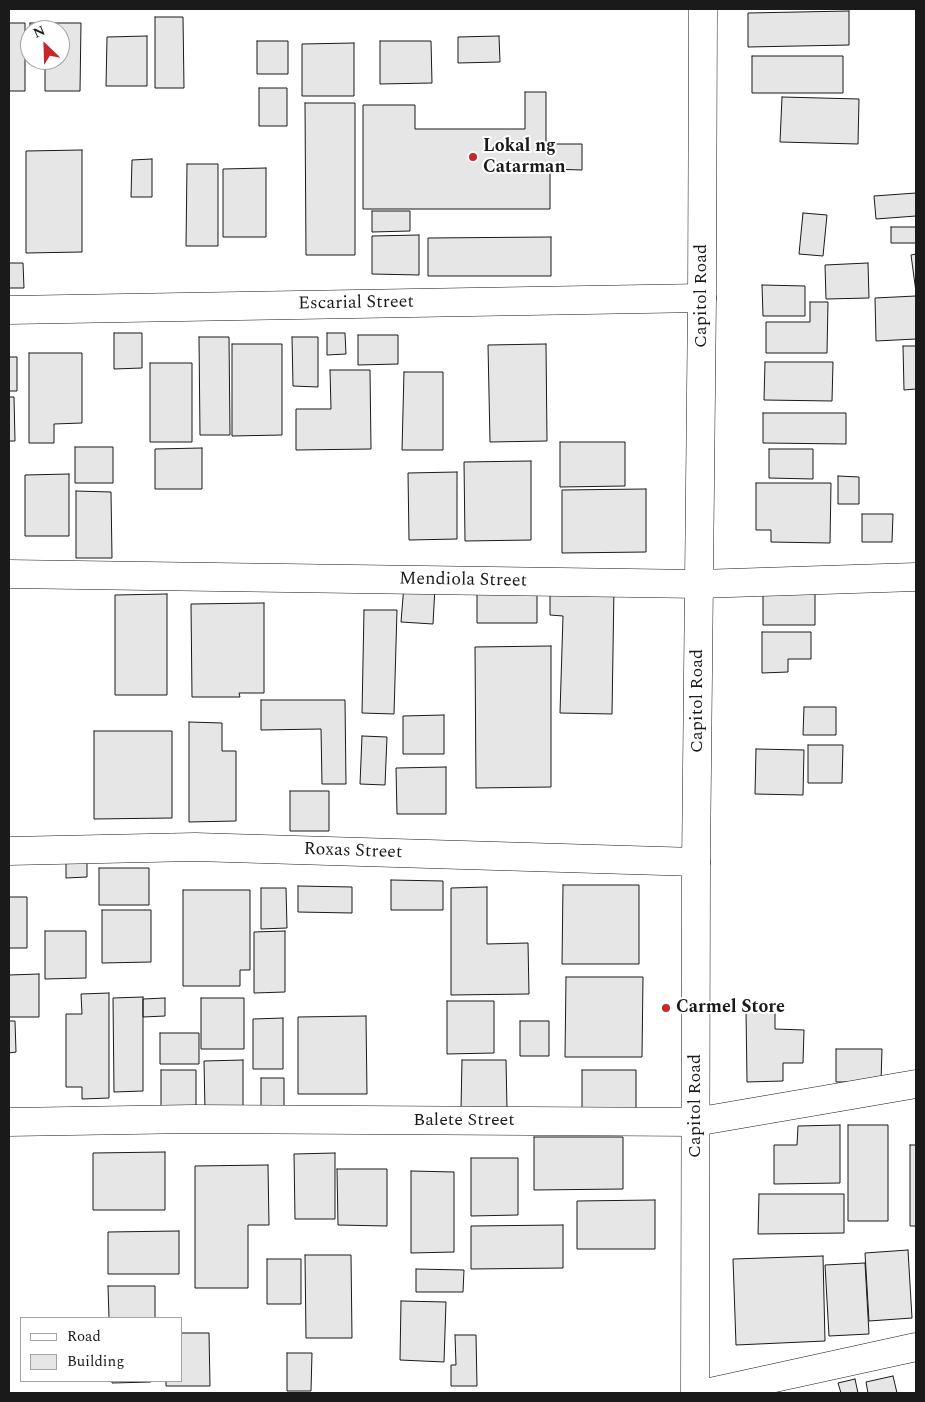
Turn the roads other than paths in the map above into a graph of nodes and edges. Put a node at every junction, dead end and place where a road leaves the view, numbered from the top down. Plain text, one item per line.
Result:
1 (703, 9) edge
2 (702, 298) junction
3 (9, 310) edge
4 (9, 574) edge
5 (916, 576) edge
6 (699, 584) junction
7 (9, 851) edge
8 (696, 862) junction
9 (916, 1084) edge
10 (9, 1122) edge
11 (695, 1122) junction
12 (916, 1347) edge
13 (695, 1393) edge
14 (706, 1393) edge

1 - 2 street, Capitol Road
2 - 3 street, Escarial Street
2 - 6 street, Capitol Road
4 - 6 street, Mendiola Street
5 - 6 street, Mendiola Street
6 - 8 street, Capitol Road
7 - 8 street, Roxas Street
8 - 11 street, Capitol Road
9 - 11 street, Balete Street
10 - 11 street, Balete Street
11 - 13 street, Capitol Road
12 - 14 street

